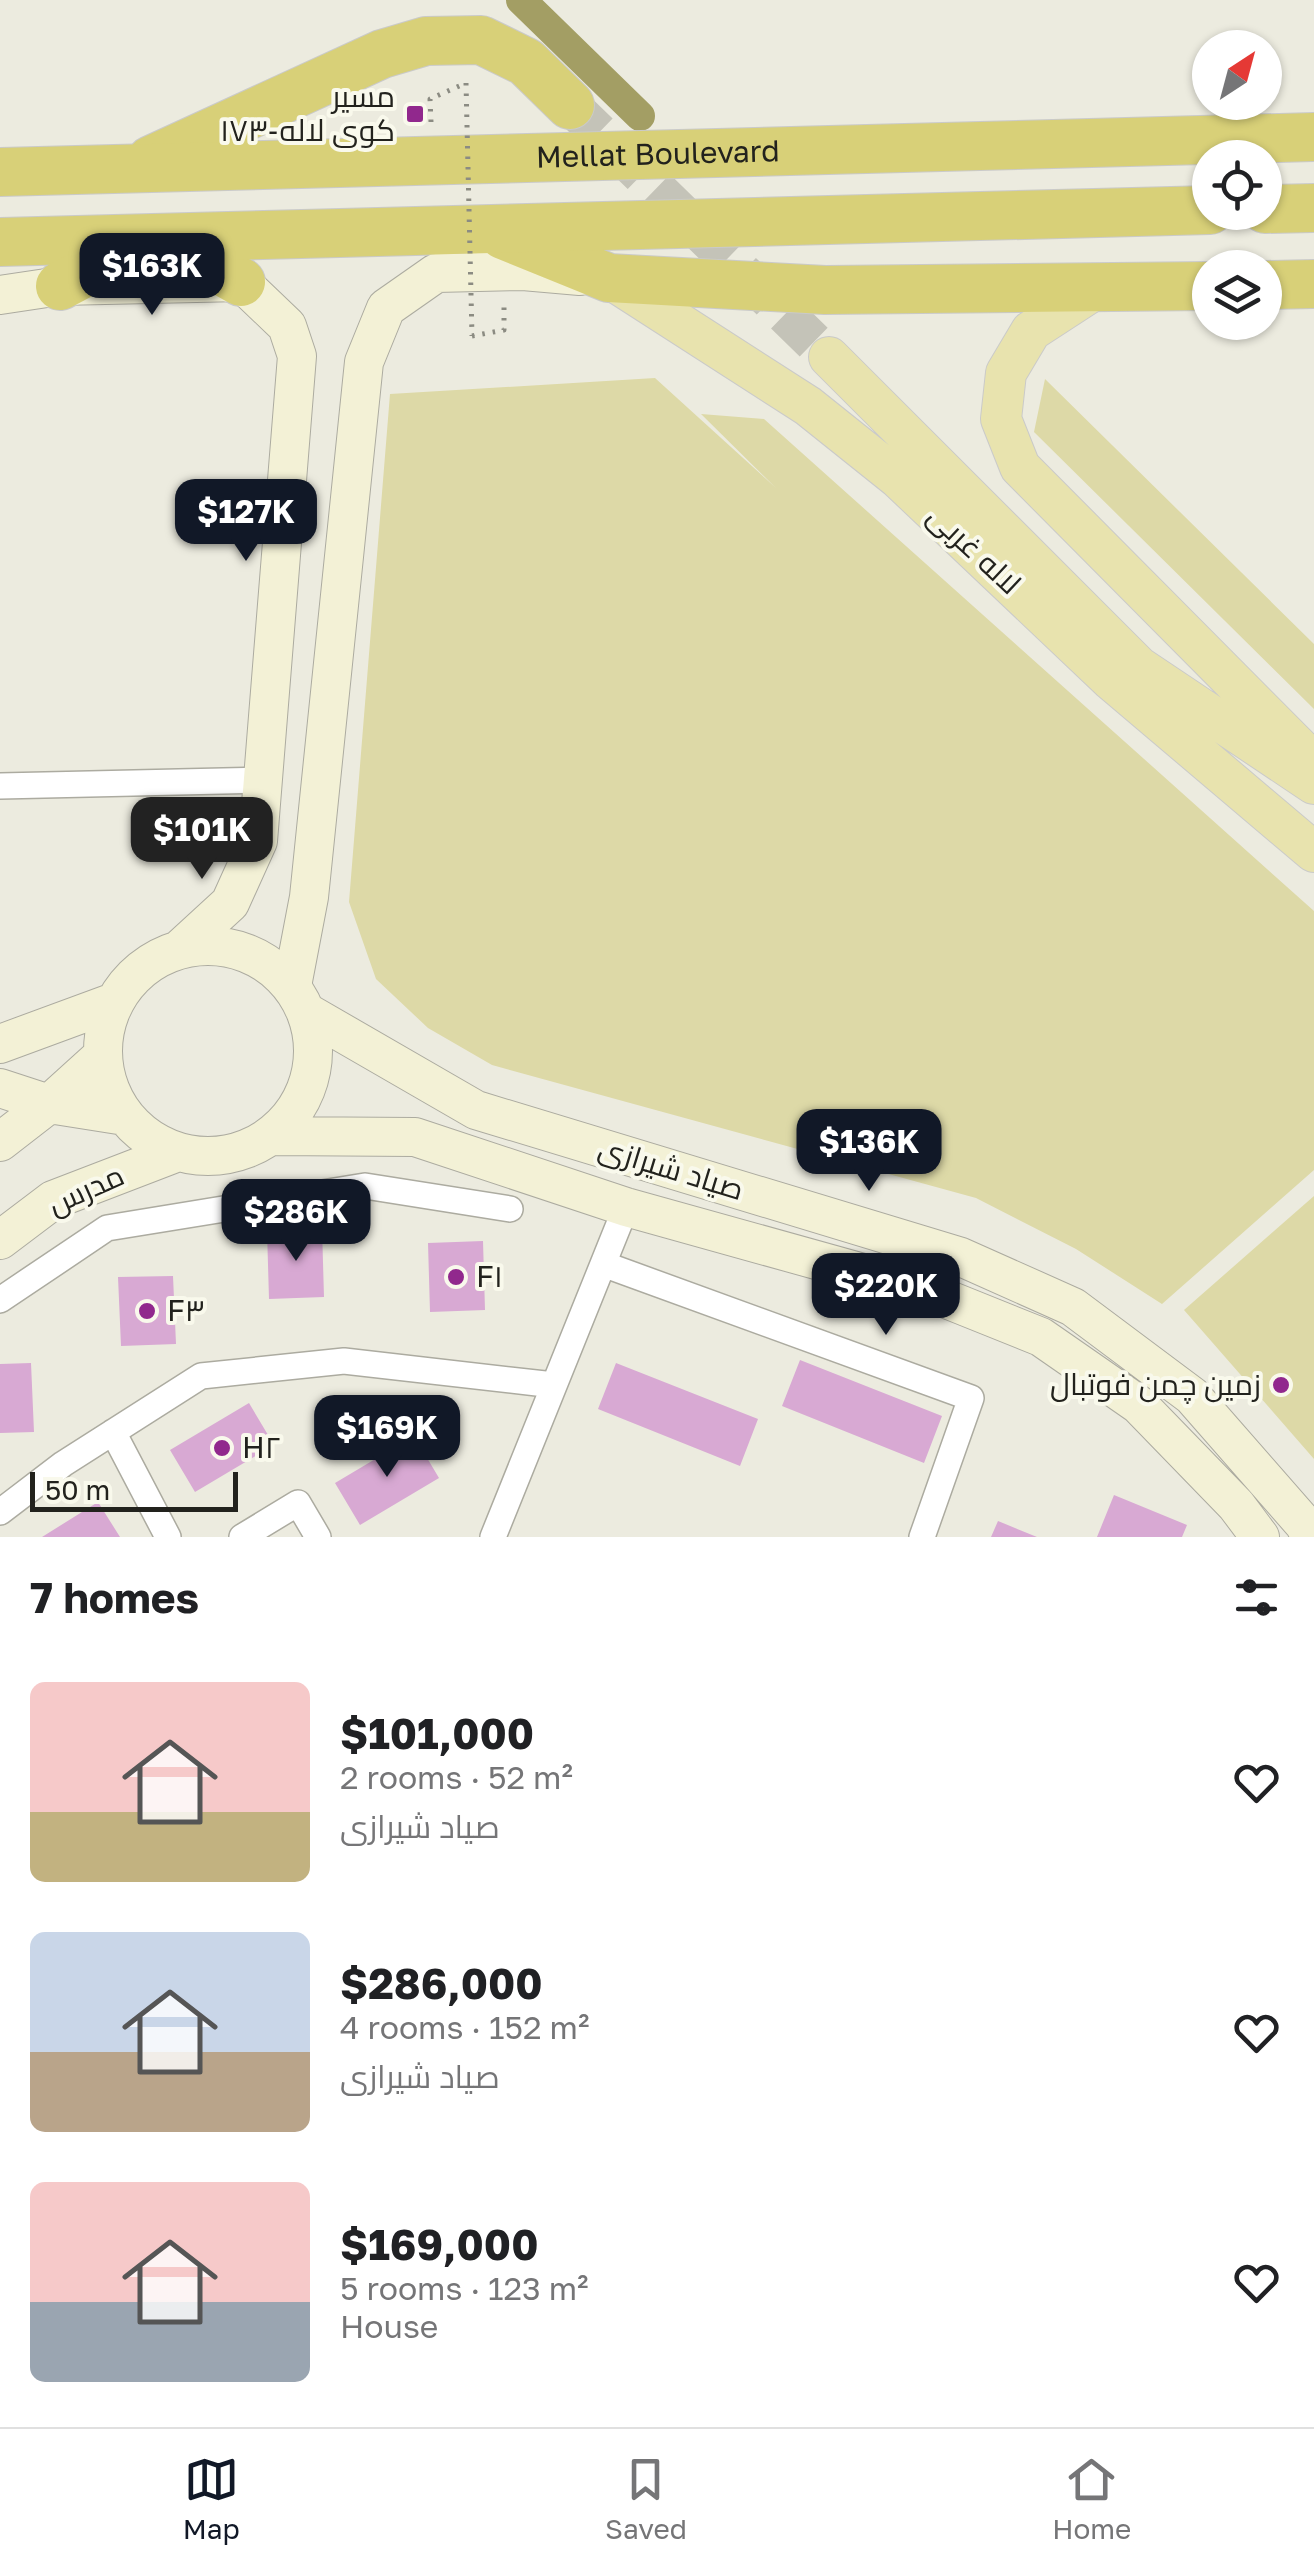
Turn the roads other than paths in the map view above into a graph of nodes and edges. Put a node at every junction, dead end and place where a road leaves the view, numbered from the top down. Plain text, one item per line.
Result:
1 (570, 104) tunnel mouth
2 (1314, 137) edge
3 (132, 169) junction
4 (0, 172) edge
5 (1314, 208) edge
6 (1282, 209) edge
7 (1192, 210) edge
8 (486, 228) junction
9 (156, 239) junction
10 (0, 242) edge
11 (609, 278) junction
12 (241, 282) junction
13 (1314, 284) edge
14 (1282, 285) edge
15 (60, 286) junction
16 (1192, 287) edge
17 (1094, 290) junction
18 (0, 295) edge
19 (829, 357) tunnel mouth
20 (1314, 764) edge
21 (262, 780) junction
22 (1314, 784) edge
23 (0, 786) edge
24 (1314, 852) edge
25 (181, 948) junction
26 (300, 1000) junction
27 (114, 1002) junction
28 (0, 1044) edge
29 (102, 1056) junction
30 (0, 1088) edge
31 (49, 1104) junction
32 (125, 1116) junction
33 (271, 1136) junction
34 (0, 1142) edge
35 (178, 1152) junction
36 (626, 1206) junction
37 (510, 1209) dead end
38 (0, 1240) edge
39 (603, 1264) junction
40 (0, 1300) edge
41 (554, 1385) junction
42 (113, 1432) junction
43 (0, 1512) edge
44 (168, 1537) edge
45 (242, 1537) edge
46 (318, 1537) edge
47 (493, 1537) edge
48 (922, 1537) edge
49 (1260, 1537) edge
50 (1311, 1537) edge

1 - 3 highway
2 - 3 highway, Mellat Boulevard
3 - 4 highway, Mellat Boulevard
5 - 6 highway
7 - 8 highway
8 - 9 highway
8 - 11 highway
9 - 10 highway
9 - 12 highway
9 - 15 highway
11 - 17 highway
11 - 24 main road, لاله غربی
11 - 26 main road
12 - 15 main road
12 - 21 main road
13 - 14 highway
15 - 18 main road
16 - 17 highway
17 - 20 main road
19 - 22 main road, لاله غربی
21 - 23 street
21 - 25 main road
25 - 26 main road
25 - 27 main road
26 - 33 main road
26 - 50 main road, صیاد شیرازی
27 - 28 main road
27 - 29 main road
29 - 31 main road
29 - 32 main road
30 - 31 main road
31 - 32 main road
31 - 34 main road
32 - 35 main road
33 - 35 main road
33 - 36 main road, صیاد شیرازی
35 - 38 main road, مدرس
36 - 39 street
36 - 49 main road, صیاد شیرازی
37 - 40 street
39 - 41 street
39 - 48 street
41 - 42 street
41 - 47 street
42 - 43 street
42 - 44 street
45 - 46 street

